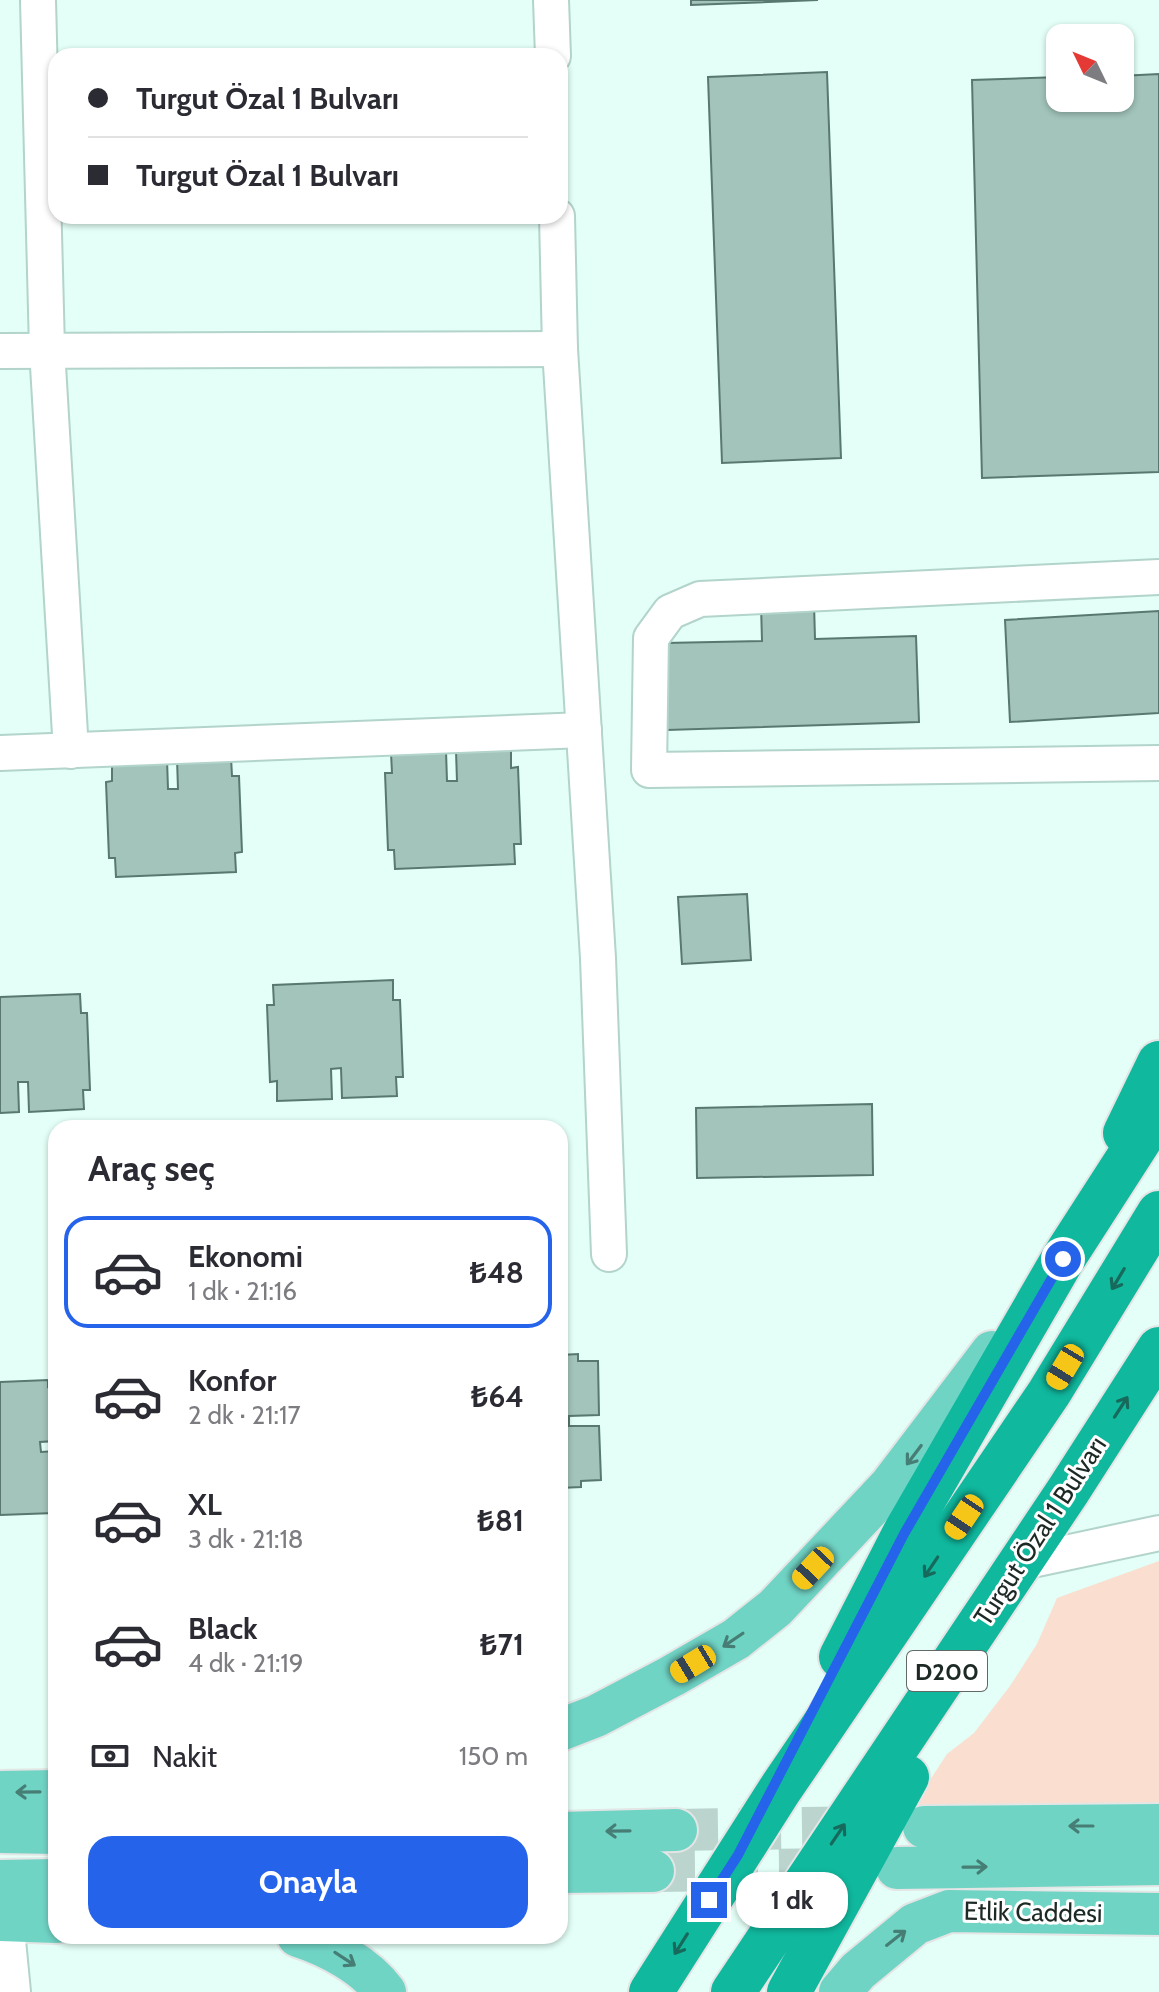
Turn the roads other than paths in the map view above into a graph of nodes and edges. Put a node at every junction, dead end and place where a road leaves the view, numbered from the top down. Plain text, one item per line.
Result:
1 (38, 0) edge
2 (551, 0) edge
3 (553, 48) edge
4 (48, 80) edge
5 (557, 224) edge
6 (47, 349) junction
7 (560, 349) junction
8 (0, 351) edge
9 (1159, 577) edge
10 (584, 730) junction
11 (71, 751) junction
12 (0, 753) edge
13 (1159, 763) edge
14 (1159, 1063) edge
15 (1159, 1110) edge
16 (1159, 1213) edge
17 (609, 1254) dead end
18 (1063, 1259) junction
19 (1159, 1349) edge
20 (1068, 1491) junction
21 (1159, 1533) edge
22 (1028, 1561) junction
23 (568, 1727) edge
24 (48, 1791) edge
25 (0, 1792) edge
26 (1159, 1825) edge
27 (924, 1827) dead end
28 (676, 1830) tunnel mouth
29 (0, 1832) edge
30 (48, 1833) edge
31 (568, 1833) edge
32 (738, 1855) junction
33 (1159, 1864) edge
34 (897, 1868) tunnel mouth
35 (653, 1871) tunnel mouth
36 (568, 1872) edge
37 (48, 1884) edge
38 (2, 1907) edge
39 (1159, 1914) edge
40 (48, 1920) edge
41 (321, 1944) edge
42 (13, 1992) edge
43 (385, 1992) edge
44 (651, 1992) edge
45 (733, 1992) edge
46 (789, 1992) edge
47 (840, 1992) edge

1 - 4 street
2 - 3 street
4 - 6 street
5 - 7 street
6 - 7 street
6 - 8 street
6 - 11 street
7 - 10 street
9 - 13 street
10 - 11 street
10 - 17 street
11 - 12 street
14 - 18 highway
15 - 18 highway
16 -> 32 highway, D200
18 -> 23 main road
18 - 32 highway
20 -> 19 highway, Turgut Özal 1 Bulvarı / D200
20 - 22 highway
45 -> 20 highway, Turgut Özal 1 Bulvarı / D200
21 - 22 street
22 - 46 highway
24 -> 25 main road
26 -> 27 main road
28 -> 31 main road
29 - 30 main road
32 -> 44 highway, D200
34 -> 33 main road, Etlik Caddesi
35 - 36 main road
37 - 38 main road
38 - 40 main road
38 - 42 street
47 -> 39 main road, Etlik Caddesi
41 -> 43 main road

